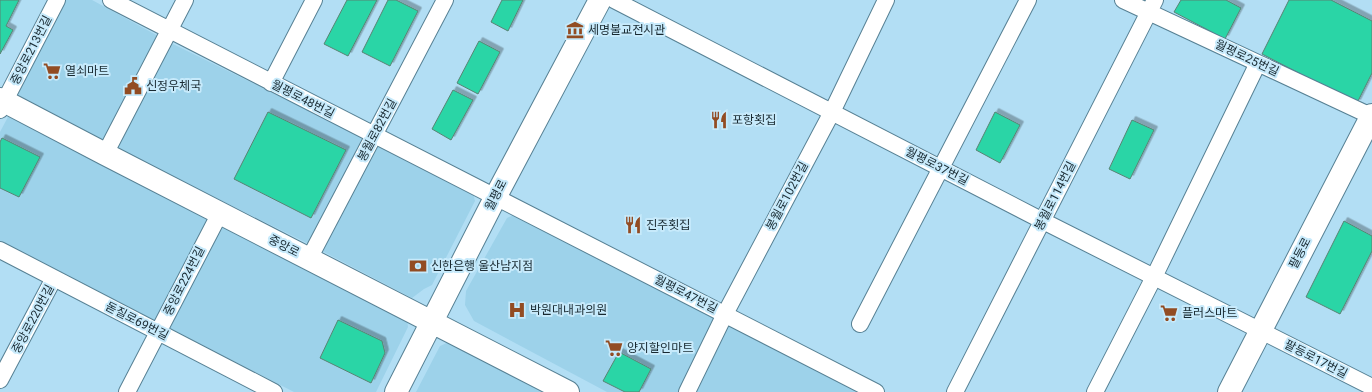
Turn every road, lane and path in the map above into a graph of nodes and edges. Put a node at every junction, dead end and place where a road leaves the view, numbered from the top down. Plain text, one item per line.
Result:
1 (57, 0) edge
2 (111, 0) edge
3 (185, 0) edge
4 (314, 0) edge
5 (445, 0) edge
6 (600, 0) edge
7 (614, 0) edge
8 (886, 0) edge
9 (1028, 0) edge
10 (1123, 0) edge
11 (1151, 6) edge
12 (170, 30) junction
13 (1258, 63) junction
14 (271, 83) junction
15 (2, 103) edge
16 (832, 112) junction
17 (1372, 115) edge
18 (374, 135) junction
19 (105, 154) junction
20 (940, 168) junction
21 (496, 196) junction
22 (220, 213) junction
23 (1043, 221) junction
24 (0, 250) edge
25 (309, 259) junction
26 (1154, 277) junction
27 (54, 278) junction
28 (725, 314) junction
29 (432, 322) junction
30 (860, 324) dead end
31 (1260, 331) junction
32 (158, 332) junction
33 (0, 380) edge
34 (1372, 387) edge
35 (267, 391) edge
36 (127, 392) edge
37 (396, 392) edge
38 (568, 392) edge
39 (687, 392) edge
40 (876, 392) edge
41 (955, 392) edge
42 (1095, 392) edge
43 (1229, 392) edge

1 - 15 street, 중앙로213번길
2 - 12 street, 월평로48번길
3 - 12 street
4 - 14 street
5 - 18 street, 봉월로82번길
6 - 21 main road, 월평로
7 - 16 street, 월평로37번길
8 - 16 street, 봉월로102번길
9 - 20 street
10 - 11 street, 월평로25번길
11 - 13 street, 월평로25번길
11 - 23 street, 봉월로114번길
12 - 14 street, 월평로48번길
12 - 19 street
13 - 17 street, 월평로25번길
13 - 26 street
14 - 18 street, 월평로48번길
15 - 19 main road, 중앙로
16 - 20 street, 월평로37번길
16 - 28 street, 봉월로102번길
17 - 31 main road, 팔등로
18 - 21 street, 월평로48번길
18 - 25 street, 봉월로82번길
19 - 22 main road, 중앙로
20 - 23 street, 월평로37번길
20 - 30 street
21 - 28 street, 월평로47번길
21 - 29 main road, 월평로
22 - 25 main road, 중앙로
22 - 32 street, 중앙로224번길
23 - 26 street, 월평로37번길
23 - 41 street, 봉월로114번길
24 - 27 street, 돋질로69번길
25 - 29 main road, 중앙로
26 - 31 street, 월평로37번길
26 - 42 street
27 - 32 street, 돋질로69번길
27 - 33 street, 중앙로220번길
28 - 39 street, 봉월로102번길
28 - 40 street, 월평로47번길
29 - 37 main road, 월평로
29 - 38 main road, 중앙로
31 - 34 street, 팔등로17번길
31 - 43 main road, 팔등로
32 - 35 street, 돋질로69번길
32 - 36 street, 중앙로224번길

